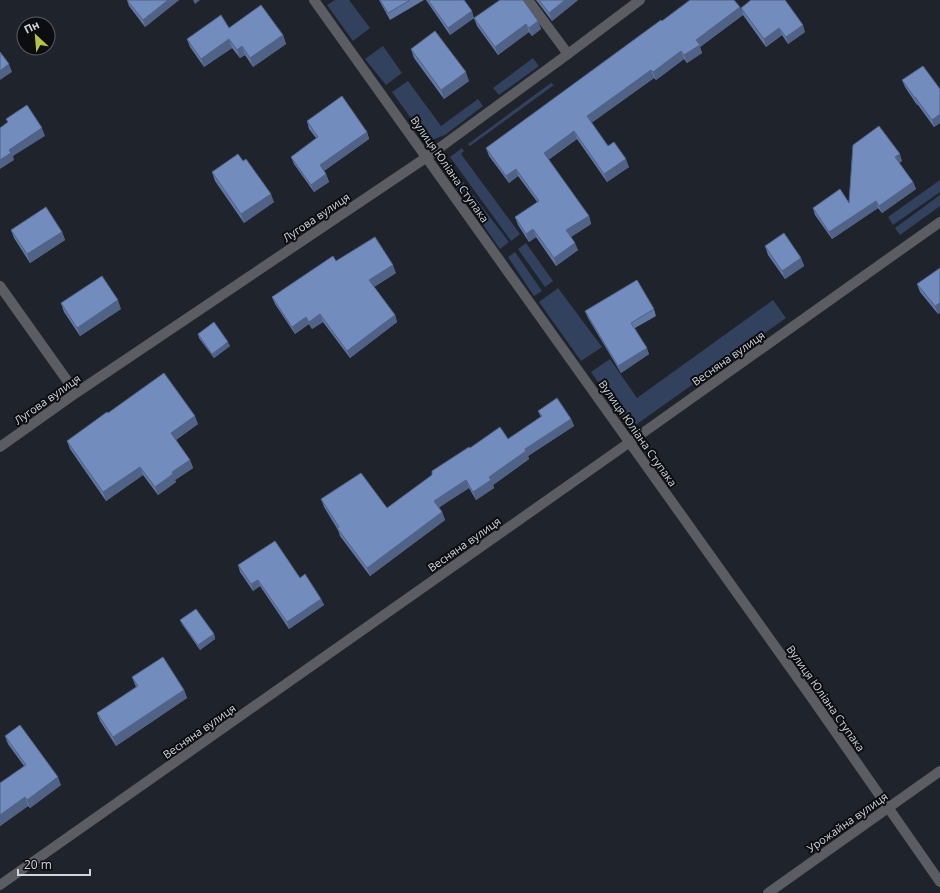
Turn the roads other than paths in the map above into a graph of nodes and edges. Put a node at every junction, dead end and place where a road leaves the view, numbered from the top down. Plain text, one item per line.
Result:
1 (314, 0) edge
2 (528, 0) edge
3 (640, 0) edge
4 (568, 54) junction
5 (427, 157) junction
6 (940, 222) edge
7 (0, 286) edge
8 (76, 394) junction
9 (630, 442) junction
10 (0, 447) edge
11 (940, 771) edge
12 (888, 808) junction
13 (940, 882) edge
14 (0, 885) edge
15 (768, 893) edge

1 - 5 street, Вулиця Юліана Ступака
2 - 4 street
3 - 4 street, Лугова вулиця
4 - 5 street, Лугова вулиця
5 - 8 street, Лугова вулиця
5 - 9 street, Вулиця Юліана Ступака
6 - 9 street, Весняна вулиця
7 - 8 street
8 - 10 street, Лугова вулиця
9 - 12 street, Вулиця Юліана Ступака
9 - 14 street, Весняна вулиця
11 - 12 street, Урожайна вулиця
12 - 13 street, Вулиця Юліана Ступака
12 - 15 street, Урожайна вулиця

